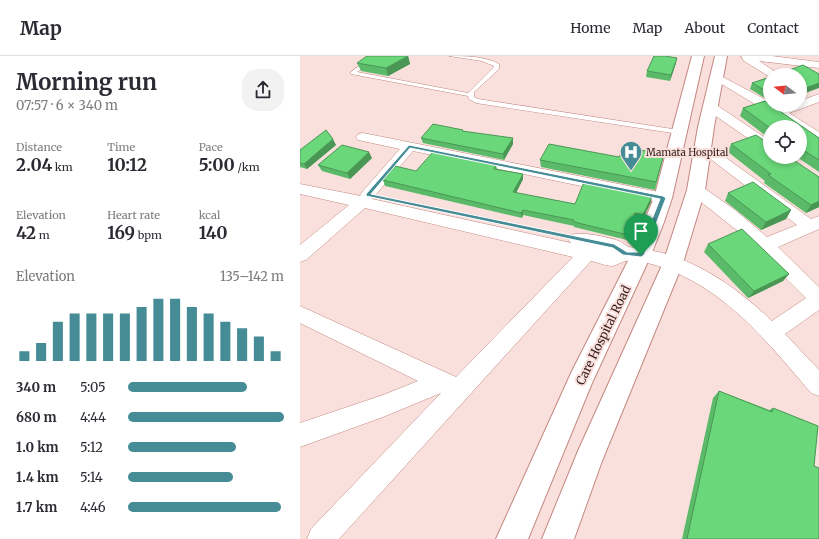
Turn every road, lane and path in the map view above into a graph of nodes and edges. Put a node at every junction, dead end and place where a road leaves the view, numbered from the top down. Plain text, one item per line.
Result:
1 (375, 56) edge
2 (452, 56) edge
3 (698, 56) edge
4 (721, 56) edge
5 (744, 56) edge
6 (815, 59) edge
7 (798, 63) junction
8 (763, 68) edge
9 (819, 73) edge
10 (717, 77) junction
11 (807, 94) edge
12 (470, 95) junction
13 (817, 99) edge
14 (763, 103) edge
15 (807, 103) edge
16 (711, 107) junction
17 (779, 112) edge
18 (679, 132) junction
19 (364, 137) dead end
20 (819, 138) edge
21 (763, 142) edge
22 (409, 147) junction
23 (703, 148) junction
24 (300, 180) edge
25 (300, 189) edge
26 (696, 190) junction
27 (663, 198) junction
28 (365, 199) junction
29 (815, 224) edge
30 (765, 245) junction
31 (587, 254) junction
32 (633, 254) junction
33 (300, 255) edge
34 (673, 263) junction
35 (819, 300) edge
36 (300, 314) edge
37 (770, 333) junction
38 (451, 385) junction
39 (819, 386) edge
40 (300, 435) edge
41 (321, 539) edge
42 (512, 539) edge
43 (558, 539) edge

1 - 12 lane
2 - 12 lane
3 - 18 street, Care Hospital Road
4 - 10 street
5 - 7 street
5 - 8 street
6 - 7 street
7 - 9 street
10 - 14 street
10 - 16 street
11 - 13 street
12 - 18 lane
13 - 15 street
16 - 21 street
16 - 23 street
17 - 20 street
18 - 27 street, Care Hospital Road
19 - 22 street
22 - 27 street
22 - 28 street
23 - 26 street
23 - 29 street
24 - 28 street
25 - 28 street
26 - 30 street
26 - 34 street
27 - 32 street, Care Hospital Road
28 - 31 street
28 - 32 street
28 - 33 street
29 - 30 street
30 - 35 street
31 - 32 street
31 - 38 street
32 - 34 street
32 - 42 street, Care Hospital Road
34 - 37 street
34 - 43 street
35 - 37 street
36 - 38 street
37 - 39 street
38 - 40 street
38 - 41 street

